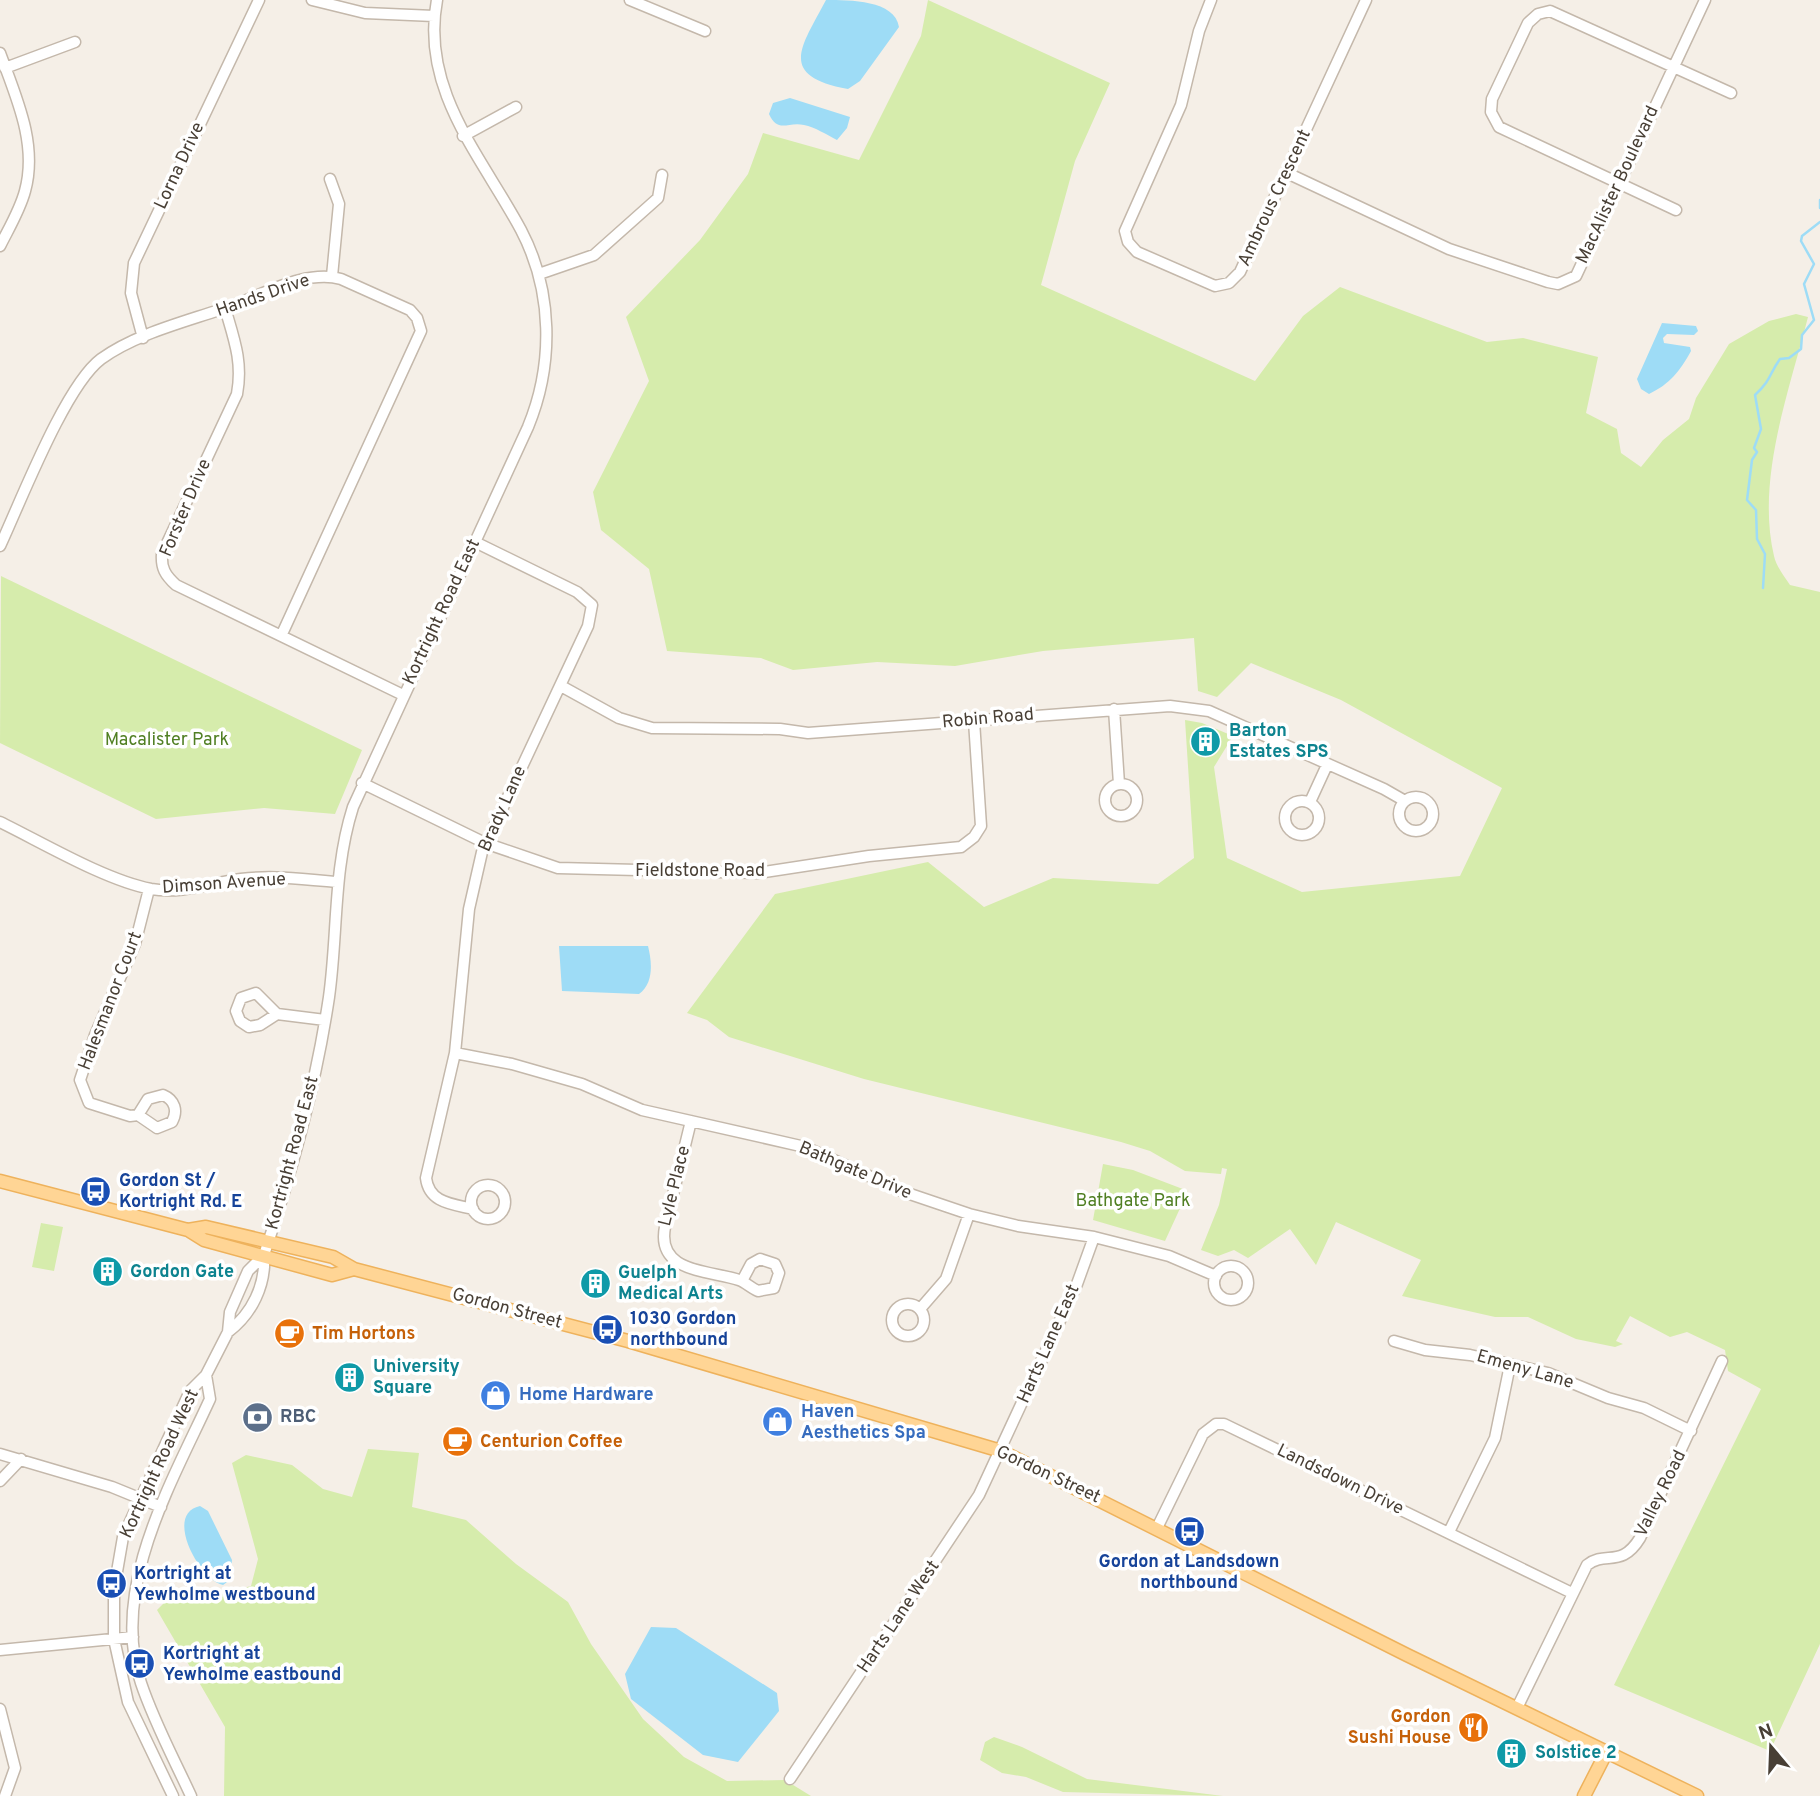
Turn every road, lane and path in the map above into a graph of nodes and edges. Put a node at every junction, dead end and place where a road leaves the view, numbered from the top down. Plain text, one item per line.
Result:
1 (259, 0) edge
2 (312, 0) edge
3 (437, 0) edge
4 (630, 0) edge
5 (1211, 0) edge
6 (1705, 0) edge
7 (1364, 1) edge
8 (434, 16) junction
9 (705, 31) dead end
10 (75, 42) dead end
11 (0, 53) edge
12 (1674, 67) junction
13 (5, 68) junction
14 (1731, 93) dead end
15 (516, 107) dead end
16 (463, 136) junction
17 (1287, 173) junction
18 (662, 175) dead end
19 (330, 179) dead end
20 (1619, 183) junction
21 (1676, 210) dead end
22 (0, 246) edge
23 (539, 274) junction
24 (332, 276) junction
25 (225, 308) junction
26 (143, 338) junction
27 (475, 542) junction
28 (0, 546) edge
29 (282, 634) junction
30 (561, 686) junction
31 (403, 695) junction
32 (1114, 709) junction
33 (974, 721) junction
34 (1327, 765) junction
35 (362, 783) junction
36 (1119, 784) dead end
37 (1405, 801) dead end
38 (1310, 802) dead end
39 (0, 822) edge
40 (485, 843) junction
41 (337, 882) junction
42 (149, 889) junction
43 (277, 1013) dead end
44 (325, 1020) junction
45 (455, 1053) junction
46 (138, 1115) dead end
47 (691, 1121) junction
48 (0, 1181) edge
49 (472, 1209) dead end
50 (969, 1214) junction
51 (188, 1230) junction
52 (1094, 1237) junction
53 (269, 1241) junction
54 (264, 1255) junction
55 (354, 1269) junction
56 (1216, 1276) dead end
57 (742, 1281) dead end
58 (920, 1309) dead end
59 (228, 1332) junction
60 (1394, 1341) dead end
61 (1722, 1361) dead end
62 (1510, 1365) junction
63 (205, 1375) junction
64 (1690, 1431) junction
65 (1001, 1451) junction
66 (0, 1454) edge
67 (21, 1459) junction
68 (0, 1481) edge
69 (141, 1500) junction
70 (161, 1507) junction
71 (1157, 1528) junction
72 (1449, 1532) junction
73 (1572, 1592) junction
74 (134, 1637) junction
75 (114, 1639) junction
76 (0, 1650) edge
77 (1517, 1708) junction
78 (0, 1709) edge
79 (1606, 1753) junction
80 (790, 1779) dead end
81 (2, 1796) edge
82 (173, 1796) edge
83 (191, 1796) edge
84 (1584, 1796) edge
85 (1697, 1796) edge

1 - 26 street, Lorna Drive
2 - 8 street
3 - 8 street, Kortright Road East
4 - 9 street
5 - 17 street, Ambrous Crescent
6 - 12 street, MacAlister Boulevard
7 - 17 street, Ambrous Crescent
8 - 16 street, Kortright Road East
10 - 13 street
11 - 13 street
12 - 14 street
12 - 20 street, MacAlister Boulevard
12 - 20 street
13 - 22 street
15 - 16 street
16 - 23 street, Kortright Road East
17 - 20 street, MacAlister Boulevard
18 - 23 street
19 - 24 street
20 - 21 street
23 - 27 street, Kortright Road East
24 - 25 street, Hands Drive
24 - 29 street, Hands Drive
25 - 26 street, Hands Drive
25 - 29 street, Forster Drive
26 - 28 street, Hands Drive
27 - 30 street, Brady Lane
27 - 31 street, Kortright Road East
29 - 31 street, Forster Drive
30 - 33 street, Robin Road
30 - 40 street, Brady Lane
31 - 35 street, Kortright Road East
32 - 33 street, Robin Road
32 - 34 street, Robin Road
32 - 36 street
33 - 40 street, Fieldstone Road
34 - 37 street, Robin Road
34 - 38 street
35 - 40 street, Fieldstone Road
35 - 41 street, Kortright Road East
39 - 42 street, Dimson Avenue
40 - 45 street, Brady Lane
41 - 42 street, Dimson Avenue
41 - 44 street, Kortright Road East
42 - 46 street, Halesmanor Court
43 - 44 street
44 - 53 street, Kortright Road East
45 - 47 street, Bathgate Drive
45 - 49 street, Brady Lane
47 - 50 street, Bathgate Drive
47 - 57 street, Lyle Place
48 - 51 main road, Gordon Street
50 - 52 street, Bathgate Drive
50 - 58 street
51 - 53 main road, Gordon Street
51 - 54 main road, Gordon Street
52 - 56 street, Bathgate Drive
52 - 65 street, Harts Lane East
53 - 54 street, Kortright Road East
53 - 55 main road, Gordon Street
54 - 55 main road, Gordon Street
54 - 59 street, Kortright Road West
54 - 59 street, Kortright Road West
55 - 65 main road, Gordon Street
59 - 63 street, Kortright Road West
60 - 62 street, Emeny Lane
61 - 64 street, Valley Road
62 - 64 street, Emeny Lane
62 - 72 street
63 - 69 street, Kortright Road West
63 - 70 street, Kortright Road West
64 - 73 street, Valley Road
65 - 71 main road, Gordon Street
65 - 80 street, Harts Lane West
66 - 67 street
67 - 68 street
67 - 69 street
69 - 70 street
69 - 75 street, Kortright Road West
70 - 74 street, Kortright Road West
71 - 72 street, Landsdown Drive
71 - 77 main road, Gordon Street
72 - 73 street, Landsdown Drive
73 - 77 street, Valley Road
74 - 75 street
74 - 83 street, Kortright Road West
75 - 76 street
75 - 82 street, Kortright Road West
77 - 79 main road, Gordon Street
78 - 81 street
79 - 84 main road
79 - 85 main road, Gordon Street

